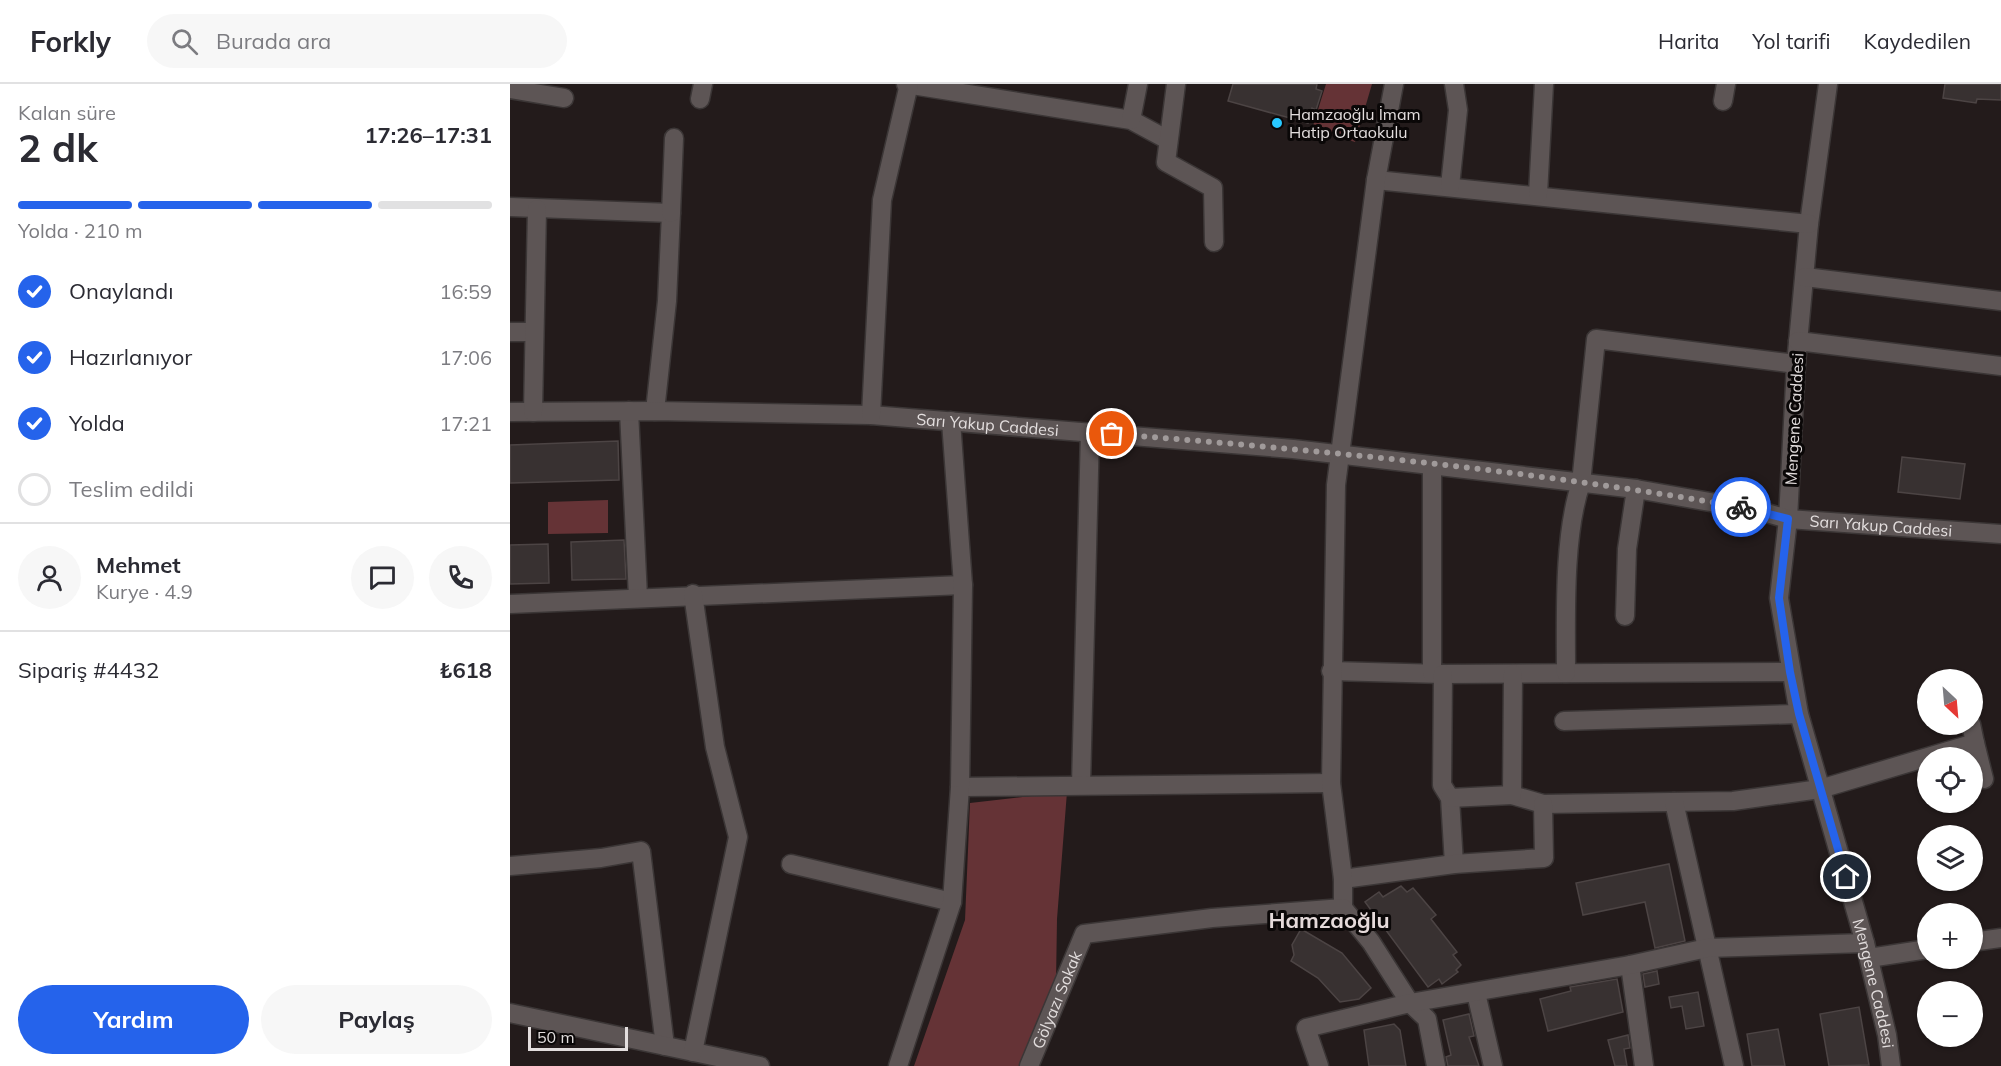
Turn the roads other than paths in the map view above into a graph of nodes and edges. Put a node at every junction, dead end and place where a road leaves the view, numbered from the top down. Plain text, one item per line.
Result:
1 (908, 84) edge
2 (1138, 84) edge
3 (1176, 84) edge
4 (1394, 84) edge
5 (1454, 84) edge
6 (1544, 84) edge
7 (1828, 84) edge
8 (510, 89) edge
9 (564, 98) dead end
10 (1131, 120) junction
11 (674, 138) dead end
12 (1168, 140) junction
13 (1376, 180) junction
14 (1450, 186) junction
15 (1538, 194) junction
16 (510, 207) edge
17 (537, 209) junction
18 (671, 213) junction
19 (1809, 224) junction
20 (1214, 242) dead end
21 (1805, 278) junction
22 (2001, 301) edge
23 (510, 332) edge
24 (534, 332) junction
25 (1798, 341) junction
26 (1796, 364) junction
27 (2001, 366) edge
28 (629, 411) junction
29 (655, 411) junction
30 (510, 412) edge
31 (533, 412) junction
32 (871, 415) junction
33 (951, 421) junction
34 (1090, 432) junction
35 (1340, 454) junction
36 (1432, 465) junction
37 (1581, 483) junction
38 (1636, 489) junction
39 (1788, 519) junction
40 (2001, 534) edge
41 (963, 585) junction
42 (693, 594) junction
43 (638, 597) junction
44 (510, 604) edge
45 (1625, 616) dead end
46 (1331, 671) junction
47 (1790, 672) junction
48 (1566, 673) junction
49 (1437, 674) junction
50 (1513, 674) junction
51 (1799, 714) junction
52 (1564, 721) dead end
53 (1973, 735) edge
54 (1975, 743) junction
55 (1984, 779) dead end
56 (1331, 783) junction
57 (1081, 785) junction
58 (960, 787) junction
59 (1820, 789) junction
60 (1512, 795) junction
61 (1450, 798) junction
62 (1674, 802) junction
63 (1543, 804) junction
64 (790, 864) dead end
65 (1454, 864) junction
66 (510, 866) edge
67 (1343, 879) junction
68 (952, 902) junction
69 (1343, 908) junction
70 (2001, 938) edge
71 (1983, 940) edge
72 (1707, 948) junction
73 (1917, 949) edge
74 (1867, 950) junction
75 (1630, 965) junction
76 (1476, 993) junction
77 (1410, 1003) junction
78 (510, 1013) edge
79 (665, 1046) junction
80 (693, 1052) junction
81 (760, 1066) edge
82 (898, 1066) edge
83 (1029, 1066) edge
84 (1319, 1066) edge
85 (1436, 1066) edge
86 (1493, 1066) edge
87 (1644, 1066) edge
88 (1734, 1066) edge
89 (1891, 1066) edge

1 - 10 street
1 - 32 street
2 - 10 street
3 - 12 street
4 - 13 street
5 - 14 street
6 - 15 street
7 - 19 street, Mengene Caddesi
8 - 9 street
10 - 12 street
11 - 18 street
12 - 20 street
13 - 14 street
13 - 35 street
14 - 15 street
15 - 19 street
16 - 17 street
17 - 18 street
17 - 24 street
18 - 29 street
19 - 21 street, Mengene Caddesi
21 - 22 street
21 - 25 street, Mengene Caddesi
23 - 24 street
24 - 31 street
25 - 26 street, Mengene Caddesi
25 - 27 street
26 - 37 street
26 - 39 street, Mengene Caddesi
28 - 29 street, Sarı Yakup Caddesi
28 - 31 street, Sarı Yakup Caddesi
28 - 43 street
29 - 32 street, Sarı Yakup Caddesi
30 - 31 street, Sarı Yakup Caddesi
32 - 33 street, Sarı Yakup Caddesi
33 - 34 street, Sarı Yakup Caddesi
33 - 41 street
34 - 35 street, Sarı Yakup Caddesi
34 - 57 street
35 - 36 street, Sarı Yakup Caddesi
35 - 46 street
36 - 37 street, Sarı Yakup Caddesi
36 - 49 street
37 - 38 street, Sarı Yakup Caddesi
37 - 48 street
38 - 39 street, Sarı Yakup Caddesi
38 - 45 street
39 - 40 street, Sarı Yakup Caddesi
39 - 47 street, Mengene Caddesi
41 - 42 street
41 - 58 street
42 - 43 street
42 - 80 street
43 - 44 street
46 - 49 street
46 - 56 street
47 - 48 street
47 - 51 street, Mengene Caddesi
48 - 50 street
49 - 50 street
49 - 61 street
50 - 60 street
51 - 52 street
51 - 59 street, Mengene Caddesi
53 - 54 street
54 - 55 street
54 - 59 street
56 - 57 street
56 - 67 street
57 - 58 street
58 - 68 street
59 - 62 street
59 - 74 street, Mengene Caddesi
60 - 61 street
60 - 63 street
61 - 65 street
62 - 63 street
62 - 72 street
63 - 65 street
64 - 68 street
65 - 67 street
66 - 79 street
67 - 69 street
68 - 82 street
69 - 77 street
69 - 83 street, Gölyazı Sokak
70 - 71 street
72 - 74 street
72 - 75 street
72 - 88 street
73 - 74 street
74 - 89 street, Mengene Caddesi
75 - 76 street
75 - 87 street
76 - 77 street
76 - 86 street
77 - 84 street
77 - 85 street
78 - 79 street
79 - 80 street
80 - 81 street

